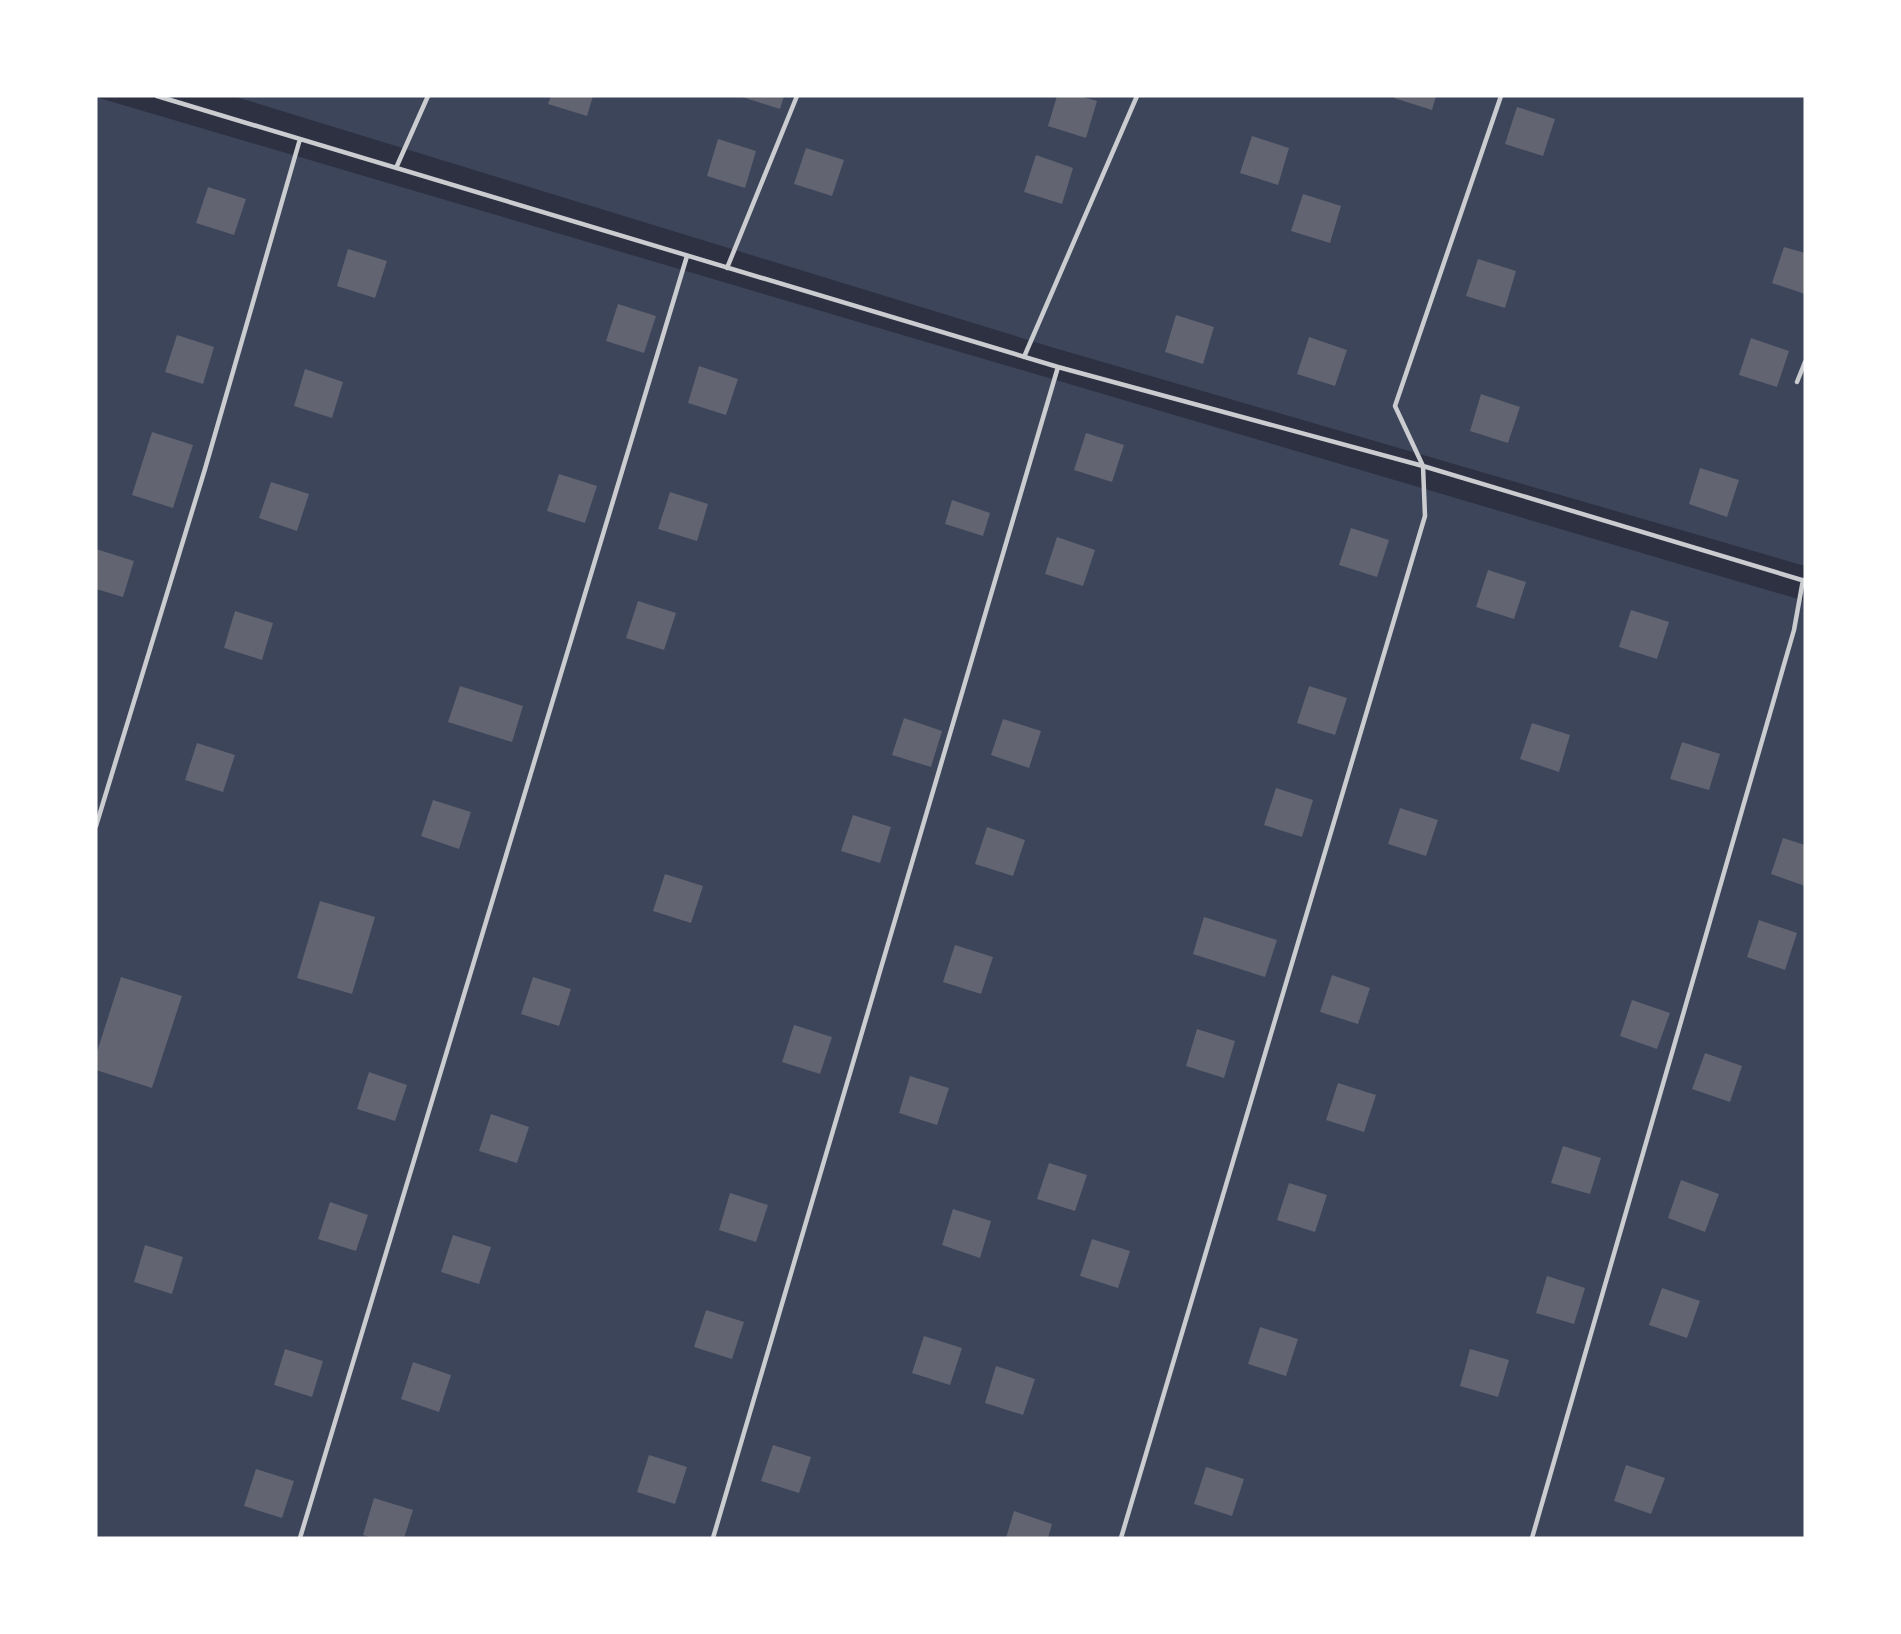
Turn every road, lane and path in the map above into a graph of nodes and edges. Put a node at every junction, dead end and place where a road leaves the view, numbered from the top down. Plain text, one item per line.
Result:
1 (156, 96) edge
2 (428, 96) edge
3 (797, 96) edge
4 (1137, 96) edge
5 (1501, 96) edge
6 (300, 139) junction
7 (396, 168) junction
8 (687, 256) junction
9 (727, 268) junction
10 (1024, 357) junction
11 (1805, 362) edge
12 (1058, 367) junction
13 (1797, 382) dead end
14 (1423, 466) junction
15 (1804, 580) edge
16 (96, 826) edge
17 (300, 1538) edge
18 (713, 1538) edge
19 (1121, 1538) edge
20 (1532, 1538) edge

1 - 6 lane
2 - 7 lane
3 - 9 lane
4 - 10 lane
5 - 14 lane
6 - 7 lane
6 - 16 lane
7 - 8 lane
8 - 9 lane
8 - 17 lane
9 - 10 lane
10 - 12 lane
11 - 13 lane
12 - 14 lane
12 - 18 lane
14 - 15 lane
14 - 19 lane
15 - 20 lane

